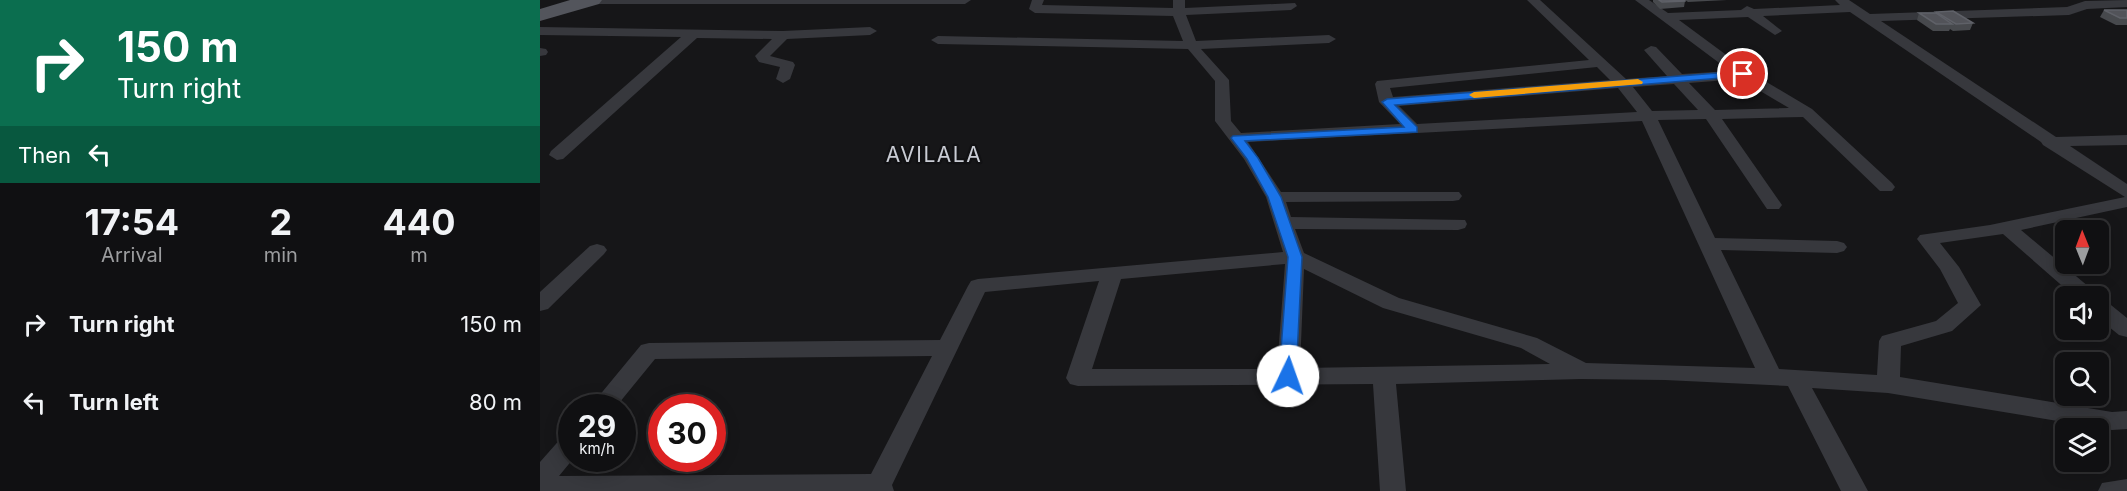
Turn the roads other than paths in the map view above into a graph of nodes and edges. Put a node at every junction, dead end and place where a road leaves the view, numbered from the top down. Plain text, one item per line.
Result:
1 (586, 0) edge
2 (965, 0) edge
3 (1038, 0) edge
4 (1533, 0) edge
5 (1641, 0) edge
6 (1736, 0) edge
7 (2127, 3) edge
8 (1846, 4) edge
9 (1178, 6) edge
10 (1291, 6) dead end
11 (1749, 12) junction
12 (540, 15) edge
13 (1665, 17) junction
14 (1865, 18) junction
15 (540, 31) edge
16 (870, 31) dead end
17 (1775, 32) dead end
18 (693, 34) junction
19 (783, 35) junction
20 (938, 39) dead end
21 (1329, 39) dead end
22 (1189, 45) junction
23 (1651, 50) dead end
24 (1600, 63) junction
25 (1743, 74) junction
26 (783, 79) dead end
27 (1680, 79) junction
28 (1622, 83) junction
29 (1387, 102) junction
30 (1807, 112) junction
31 (1711, 115) junction
32 (1648, 116) junction
33 (1413, 129) junction
34 (1237, 138) junction
35 (2127, 140) edge
36 (2049, 142) junction
37 (557, 155) dead end
38 (1886, 187) dead end
39 (2127, 192) edge
40 (1453, 196) dead end
41 (1275, 197) junction
42 (2127, 202) edge
43 (1773, 205) dead end
44 (1284, 223) junction
45 (1458, 224) dead end
46 (2007, 228) junction
47 (1708, 244) junction
48 (1837, 247) dead end
49 (597, 250) dead end
50 (1295, 257) junction
51 (1112, 274) junction
52 (2075, 286) edge
53 (540, 304) edge
54 (2109, 315) edge
55 (2127, 330) edge
56 (947, 348) junction
57 (1581, 371) junction
58 (1288, 376) junction
59 (1384, 376) junction
60 (1783, 378) junction
61 (1888, 384) junction
62 (613, 394) edge
63 (2122, 426) edge
64 (558, 459) edge
65 (540, 480) edge
66 (540, 487) edge
67 (880, 488) edge
68 (2127, 490) edge
69 (1393, 491) edge
70 (1855, 491) edge
71 (2111, 491) edge

1 - 2 street
1 - 12 main road
3 - 9 street
4 - 24 street
5 - 13 street
6 - 11 street
7 - 14 street
8 - 11 street
8 - 14 street
9 - 10 street
9 - 22 street
11 - 13 street
11 - 17 street
13 - 25 street
14 - 36 street
15 - 18 street
16 - 19 street
18 - 19 street
18 - 37 street
19 - 26 street
20 - 22 street
21 - 22 street
22 - 34 street
23 - 27 street
24 - 28 street
24 - 29 street
25 - 27 street
25 - 30 street
27 - 28 street
27 - 31 street
28 - 29 street
28 - 32 street
29 - 33 street
30 - 31 street
30 - 38 street
31 - 32 street
31 - 43 street
32 - 33 street
32 - 47 street
33 - 34 street
34 - 41 street
35 - 36 street
36 - 39 street
40 - 41 street
41 - 44 street
42 - 46 street
44 - 45 street
44 - 50 street
46 - 52 street
46 - 61 street
47 - 48 street
47 - 60 street
49 - 53 street
50 - 51 street
50 - 57 street
50 - 58 street
51 - 56 street
51 - 58 street
54 - 55 street
56 - 62 street
56 - 67 street
57 - 59 street
57 - 60 street
58 - 59 street
59 - 69 street
60 - 61 street
60 - 70 street
61 - 63 street
64 - 65 street
66 - 67 street
68 - 71 street

